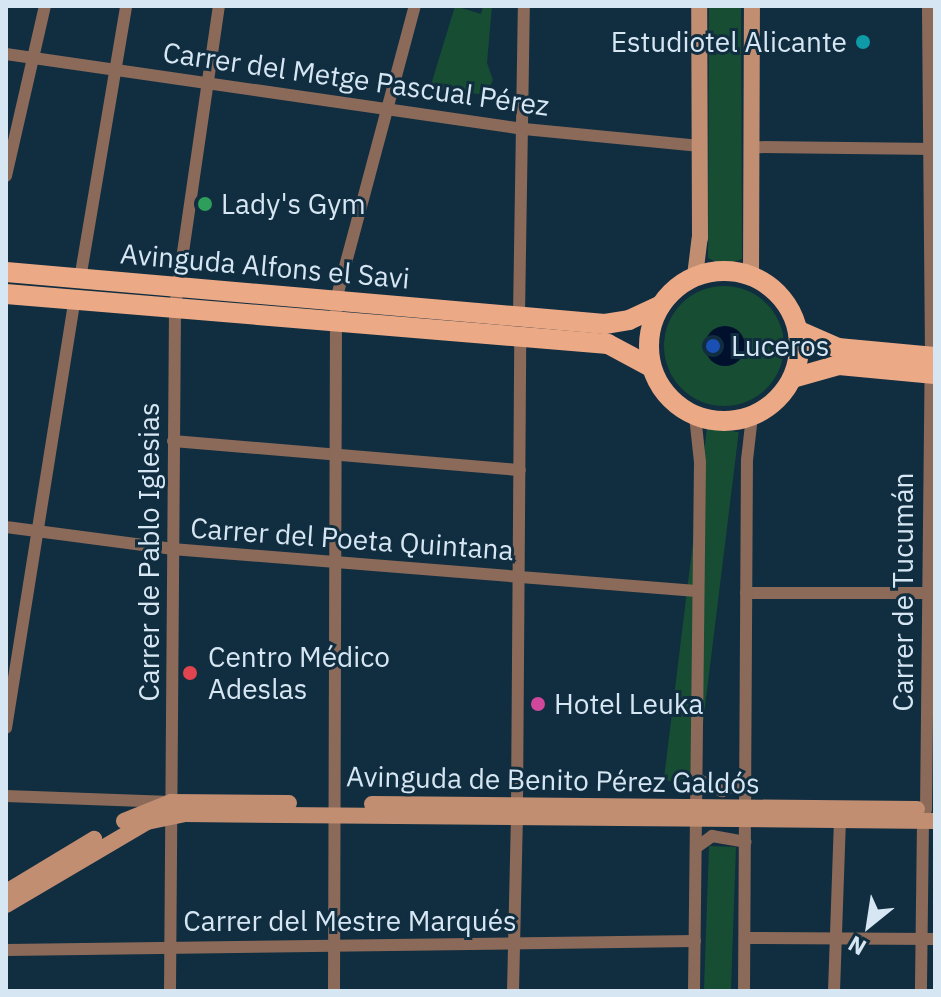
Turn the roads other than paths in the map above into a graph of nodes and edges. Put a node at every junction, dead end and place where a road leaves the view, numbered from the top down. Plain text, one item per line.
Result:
1 (45, 6) edge
2 (126, 6) edge
3 (219, 6) edge
4 (415, 6) edge
5 (524, 6) edge
6 (699, 6) edge
7 (752, 6) edge
8 (928, 6) edge
9 (6, 54) edge
10 (33, 59) junction
11 (115, 68) junction
12 (207, 81) junction
13 (388, 107) junction
14 (524, 129) junction
15 (700, 146) junction
16 (751, 147) junction
17 (932, 149) edge
18 (6, 176) edge
19 (6, 272) edge
20 (695, 276) junction
21 (751, 276) junction
22 (78, 289) junction
23 (6, 294) edge
24 (177, 298) junction
25 (661, 305) junction
26 (336, 310) junction
27 (519, 315) junction
28 (799, 331) junction
29 (490, 333) junction
30 (520, 336) junction
31 (933, 365) edge
32 (651, 367) junction
33 (793, 378) junction
34 (695, 416) junction
35 (752, 416) junction
36 (173, 441) junction
37 (333, 452) junction
38 (520, 470) junction
39 (6, 527) edge
40 (39, 531) junction
41 (172, 549) junction
42 (334, 558) junction
43 (520, 575) junction
44 (696, 591) junction
45 (746, 593) junction
46 (931, 593) edge
47 (6, 728) edge
48 (697, 779) junction
49 (745, 782) junction
50 (6, 796) edge
51 (172, 809) junction
52 (334, 809) junction
53 (517, 811) junction
54 (697, 813) junction
55 (744, 813) junction
56 (926, 814) edge
57 (840, 820) junction
58 (745, 842) junction
59 (697, 847) junction
60 (6, 892) edge
61 (6, 905) edge
62 (746, 938) junction
63 (928, 938) edge
64 (836, 939) junction
65 (695, 941) junction
66 (334, 944) junction
67 (512, 944) junction
68 (171, 947) junction
69 (6, 950) edge
70 (170, 991) edge
71 (334, 991) edge
72 (513, 991) edge
73 (694, 991) edge
74 (744, 991) edge
75 (834, 991) edge
76 (921, 991) edge

1 - 10 street
2 - 11 street
3 - 12 street, Carrer de Pablo Iglesias
4 - 13 street
5 - 14 street
6 - 15 main road
7 - 16 main road
8 - 17 street, Carrer de Tucumán
9 - 10 street, Carrer del Metge Pascual Pérez
10 - 11 street, Carrer del Metge Pascual Pérez
10 - 18 street
11 - 12 street, Carrer del Metge Pascual Pérez
11 - 22 street
12 - 13 street, Carrer del Metge Pascual Pérez
12 - 24 street, Carrer de Pablo Iglesias
13 - 14 street, Carrer del Metge Pascual Pérez
13 - 26 street
14 - 15 street, Carrer del Metge Pascual Pérez
14 - 27 street
15 - 20 main road
16 - 17 street
16 - 21 main road
17 - 31 street, Carrer de Tucumán
19 - 22 main road, Avinguda Alfons el Savi
20 - 21 main road
20 - 25 main road
21 - 28 main road
22 - 23 main road, Avinguda Alfons el Savi
22 - 24 main road, Avinguda Alfons el Savi
22 - 40 street
24 - 26 main road, Avinguda Alfons el Savi
24 - 36 street, Carrer de Pablo Iglesias
25 - 27 main road, Avinguda Alfons el Savi
25 - 32 main road
26 - 27 main road, Avinguda Alfons el Savi
26 - 29 main road, Avinguda Alfons el Savi
26 - 37 street
27 - 29 street
28 - 31 main road
28 - 33 main road
29 - 30 main road, Avinguda Alfons el Savi
30 - 32 main road, Avinguda Alfons el Savi
30 - 38 street
31 - 33 main road
31 - 46 street, Carrer de Tucumán
32 - 34 main road
33 - 35 main road
34 - 35 main road
34 - 44 street
35 - 45 street
36 - 37 street
36 - 41 street, Carrer de Pablo Iglesias
37 - 38 street
37 - 42 street
38 - 43 street
39 - 40 street, Carrer del Poeta Quintana
40 - 41 street, Carrer del Poeta Quintana
40 - 47 street
41 - 42 street, Carrer del Poeta Quintana
41 - 51 street, Carrer de Pablo Iglesias
42 - 43 street, Carrer del Poeta Quintana
42 - 52 street
43 - 44 street, Carrer del Poeta Quintana
43 - 53 street
44 - 48 street
45 - 46 street
45 - 49 street
46 - 56 street, Carrer de Tucumán
48 - 49 street
48 - 54 street
49 - 55 street
50 - 51 street
51 - 52 main road, Avinguda de Benito Pérez Galdós
51 - 60 main road
51 - 61 main road
51 - 68 street, Carrer de Pablo Iglesias
52 - 53 main road, Avinguda de Benito Pérez Galdós
52 - 66 street
53 - 54 main road, Avinguda de Benito Pérez Galdós
53 - 67 street
54 - 55 main road, Avinguda de Benito Pérez Galdós
54 - 59 street
55 - 56 main road, Avinguda de Benito Pérez Galdós
55 - 57 main road, Avinguda de Benito Pérez Galdós
55 - 58 street
56 - 57 main road, Avinguda de Benito Pérez Galdós
56 - 63 street, Carrer de Tucumán
57 - 64 street
58 - 59 street
58 - 62 street
59 - 65 street
62 - 64 street
62 - 74 street
63 - 64 street
63 - 76 street, Carrer de Tucumán
64 - 75 street
65 - 67 street, Carrer del Mestre Marqués
65 - 73 street
66 - 67 street, Carrer del Mestre Marqués
66 - 68 street, Carrer del Mestre Marqués
66 - 71 street
67 - 72 street
68 - 69 street, Carrer del Mestre Marqués
68 - 70 street, Carrer de Pablo Iglesias

